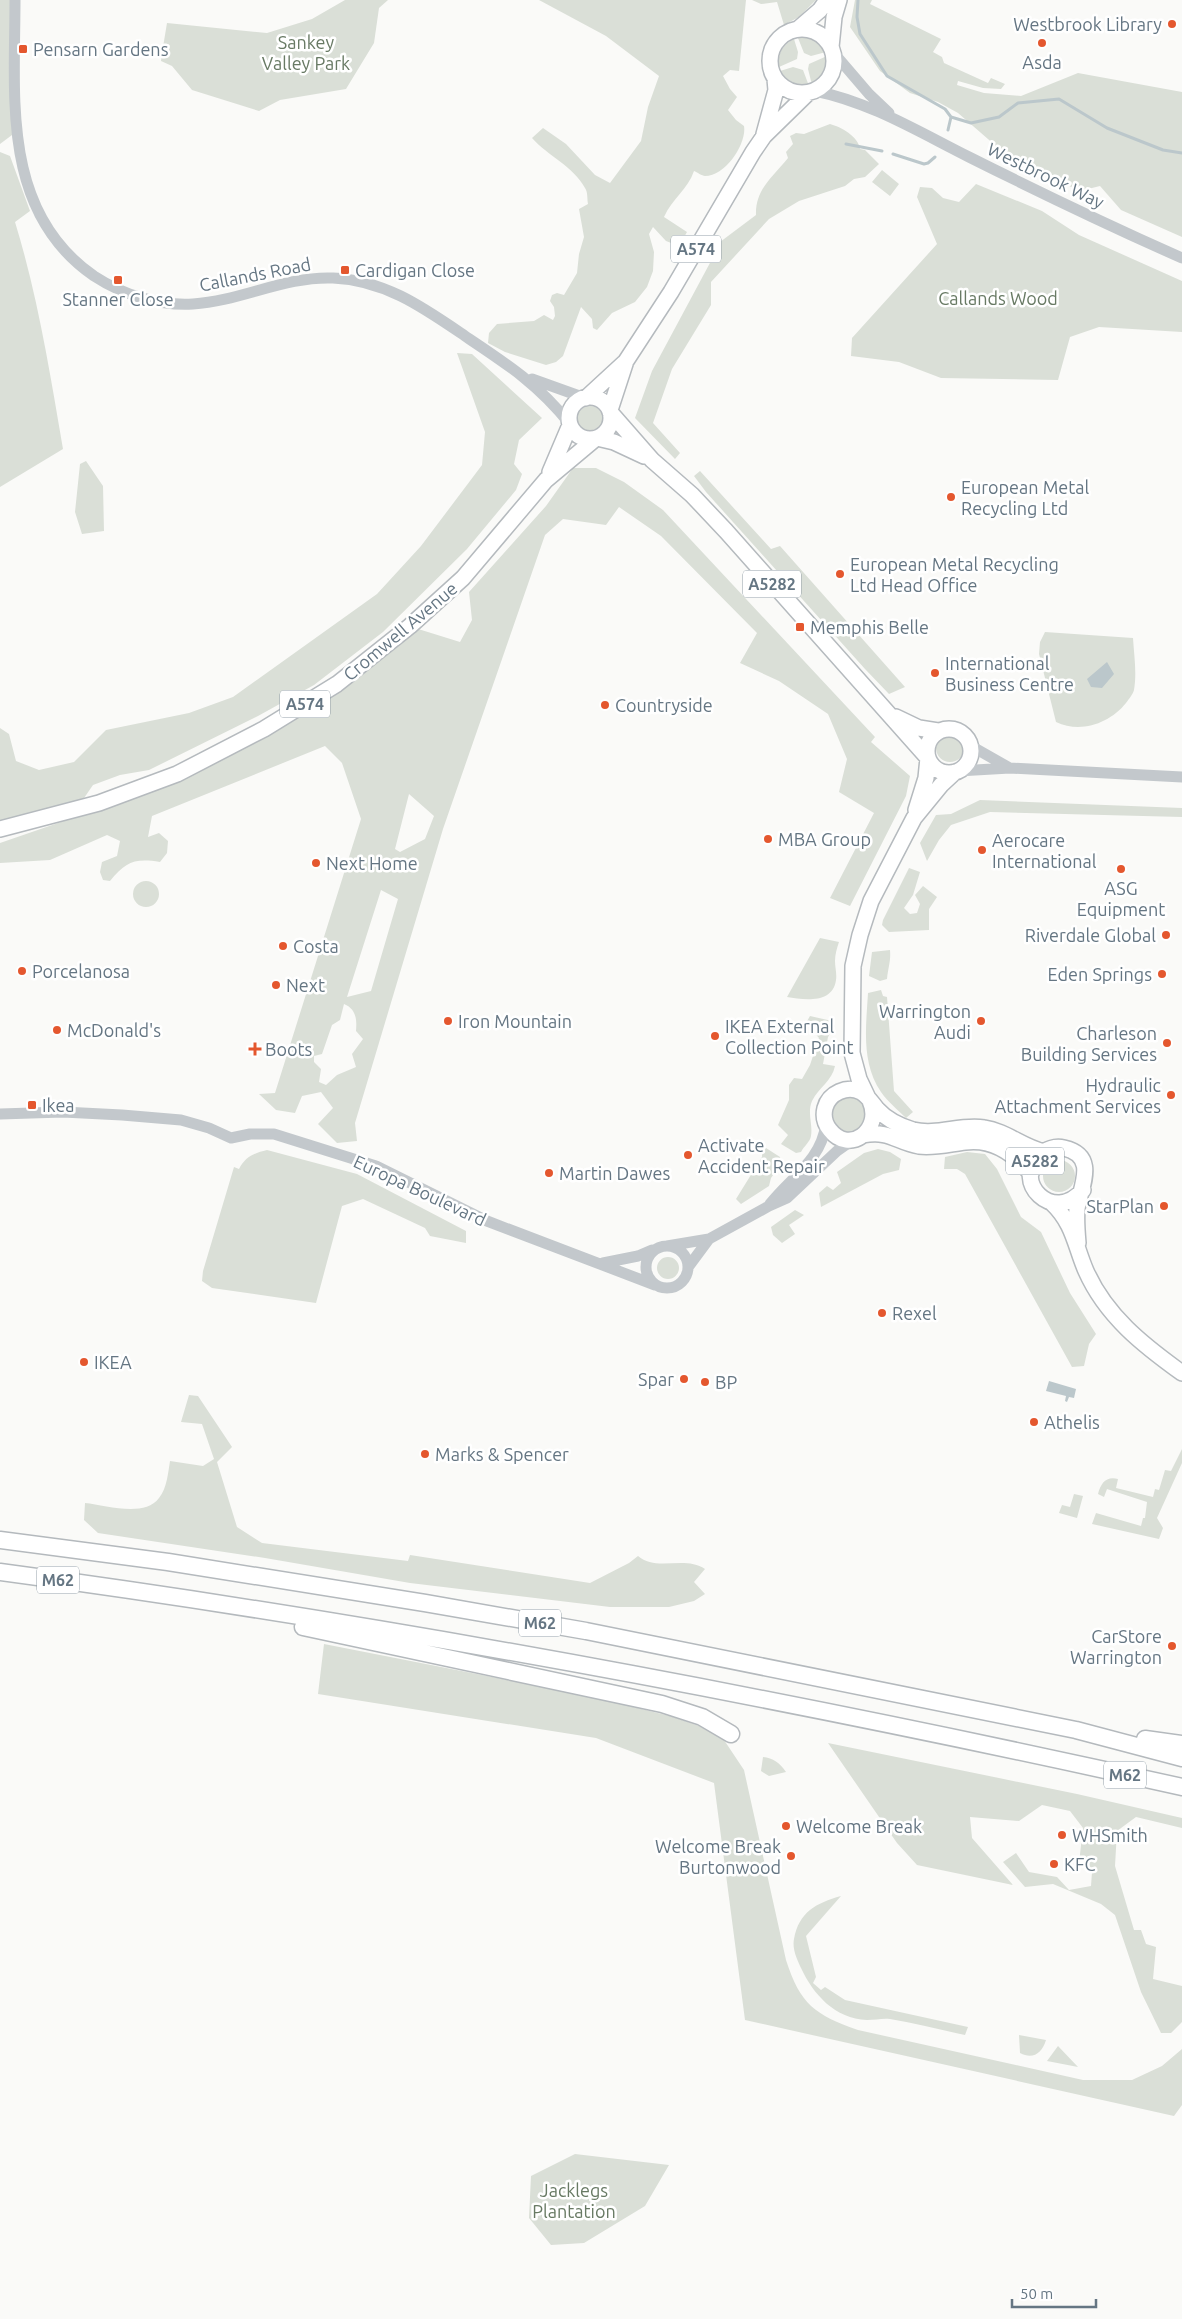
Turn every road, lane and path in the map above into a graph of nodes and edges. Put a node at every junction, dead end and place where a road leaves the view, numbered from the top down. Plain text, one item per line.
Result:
1 (15, 0) edge
2 (827, 0) edge
3 (839, 0) edge
4 (798, 29) junction
5 (832, 50) junction
6 (775, 79) junction
7 (812, 92) junction
8 (897, 120) junction
9 (764, 136) junction
10 (1182, 258) edge
11 (626, 361) junction
12 (524, 375) junction
13 (585, 398) junction
14 (610, 411) junction
15 (570, 425) junction
16 (596, 439) junction
17 (652, 460) junction
18 (546, 480) junction
19 (888, 713) junction
20 (938, 731) junction
21 (971, 746) junction
22 (928, 758) junction
23 (1010, 768) junction
24 (957, 772) junction
25 (1182, 777) edge
26 (914, 818) junction
27 (0, 829) edge
28 (852, 1053) junction
29 (837, 1093) junction
30 (869, 1099) junction
31 (0, 1114) edge
32 (826, 1124) junction
33 (858, 1137) junction
34 (1044, 1152) junction
35 (1031, 1174) junction
36 (1082, 1190) junction
37 (1052, 1203) junction
38 (769, 1206) junction
39 (709, 1239) junction
40 (1078, 1243) junction
41 (662, 1247) junction
42 (601, 1263) junction
43 (689, 1266) junction
44 (655, 1285) junction
45 (1180, 1371) edge
46 (0, 1540) edge
47 (0, 1572) edge
48 (115, 1588) junction
49 (1076, 1730) junction
50 (731, 1734) dead end
51 (1182, 1744) edge
52 (1182, 1758) edge
53 (1068, 1762) junction
54 (1182, 1787) edge
55 (1182, 1793) edge

1 - 12 street, Callands Road
2 - 4 main road, A574
3 - 5 main road, A574
4 - 5 main road
4 - 6 main road, A574
5 - 7 main road, A574
5 - 8 street, Westbrook Way
6 - 7 main road
6 - 9 main road, A574
7 - 8 street, Westbrook Way
7 - 9 main road, A574
8 - 10 street, Westbrook Way
9 - 11 main road, A574
11 - 13 main road, A574
11 - 14 main road, A574
12 - 13 street, Callands Road
12 - 15 street, Callands Road
13 - 14 main road
13 - 15 main road, A574
14 - 16 main road, A574
14 - 17 main road, A5282
15 - 16 main road
15 - 18 main road, Cromwell Avenue / A574
16 - 17 main road, A5282
16 - 18 main road, Cromwell Avenue / A574
17 - 19 main road, A5282
18 - 27 main road, Cromwell Avenue / A574
19 - 20 main road, A5282
19 - 22 main road, A5282
20 - 21 main road, A5282
20 - 22 main road, A5282
21 - 23 street
21 - 24 main road, A5282
22 - 24 main road, A5282
22 - 26 main road, A5282
23 - 24 street
23 - 25 street
24 - 26 main road, A5282
26 - 28 main road, A5282
28 - 29 main road, A5282
28 - 30 main road, A5282
29 - 30 main road, A5282
29 - 32 main road, A5282
30 - 33 main road, A5282
30 - 34 main road, A5282
31 - 42 street, Europa Boulevard
32 - 33 main road, A5282
32 - 38 street
33 - 35 main road, A5282
33 - 38 street
34 - 35 main road, A5282
34 - 36 main road, A5282
35 - 37 main road, A5282
36 - 37 main road, A5282
36 - 40 main road, A5282
37 - 40 main road, A5282
38 - 39 street
39 - 41 street
39 - 43 street
40 - 45 main road, A5282
41 - 42 street
41 - 43 street
41 - 44 street
42 - 44 street, Europa Boulevard
43 - 44 street
46 - 49 highway, M62
47 - 48 highway, M62
48 - 50 highway
48 - 53 highway, M62
49 - 51 highway
49 - 52 highway, M62
53 - 54 highway, M62
53 - 55 highway

